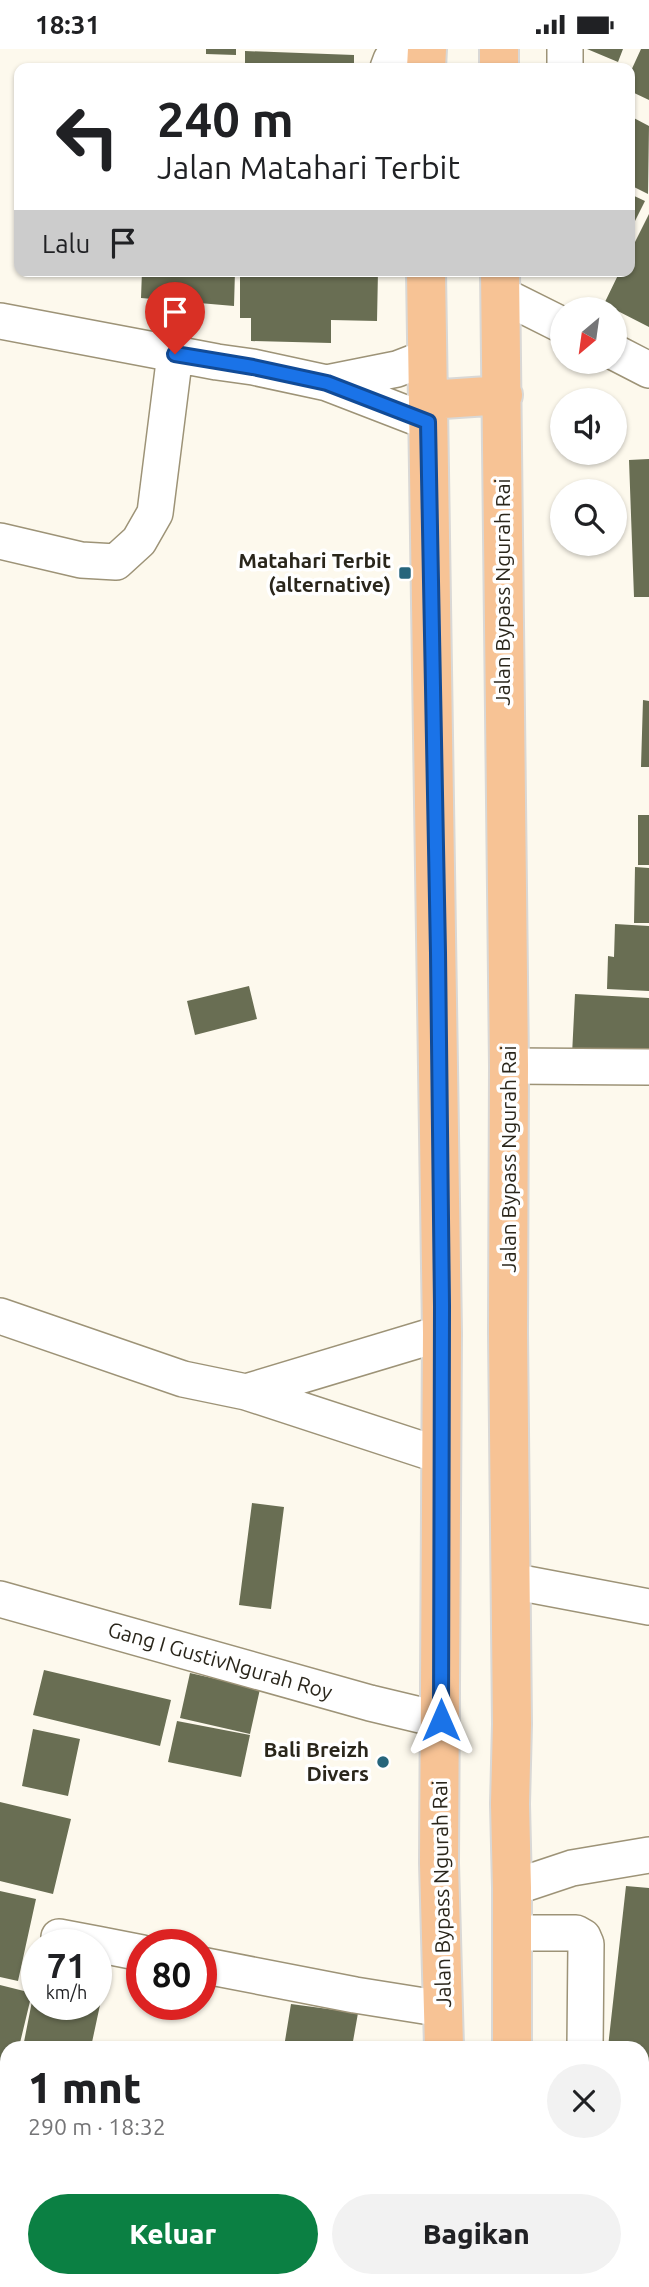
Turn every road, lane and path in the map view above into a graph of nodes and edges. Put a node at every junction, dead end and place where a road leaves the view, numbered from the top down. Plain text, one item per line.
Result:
1 (427, 56) edge
2 (390, 63) edge
3 (426, 277) edge
4 (500, 283) edge
5 (550, 317) edge
6 (0, 321) edge
7 (175, 354) junction
8 (428, 357) junction
9 (627, 359) edge
10 (649, 370) edge
11 (327, 383) junction
12 (503, 395) junction
13 (428, 411) junction
14 (0, 541) edge
15 (509, 1066) junction
16 (649, 1067) edge
17 (0, 1316) edge
18 (442, 1333) junction
19 (246, 1392) junction
20 (442, 1456) junction
21 (511, 1581) junction
22 (0, 1599) edge
23 (649, 1607) edge
24 (441, 1720) junction
25 (649, 1855) edge
26 (512, 1888) junction
27 (512, 1933) junction
28 (217, 1968) edge
29 (443, 2008) junction
30 (444, 2041) edge
31 (512, 2041) edge
32 (585, 2041) edge

1 - 2 street
3 - 8 highway, Jalan Bypass Ngurah Rai
4 - 5 street
4 - 12 highway, Jalan Bypass Ngurah Rai
6 - 7 street
7 - 11 street
7 - 14 street
8 - 11 street
8 - 13 highway, Jalan Bypass Ngurah Rai
9 - 10 street
11 - 13 street
12 - 13 highway
12 - 15 highway, Jalan Bypass Ngurah Rai
13 - 18 highway, Jalan Bypass Ngurah Rai
15 - 16 street
15 - 21 highway, Jalan Bypass Ngurah Rai
17 - 19 street
18 - 19 street
18 - 20 highway, Jalan Bypass Ngurah Rai
19 - 20 street
20 - 24 highway, Jalan Bypass Ngurah Rai
21 - 23 street
21 - 26 highway, Jalan Bypass Ngurah Rai
22 - 24 street, Gang I GustivNgurah Roy
24 - 29 highway, Jalan Bypass Ngurah Rai
25 - 26 street
26 - 27 highway, Jalan Bypass Ngurah Rai
27 - 31 highway, Jalan Bypass Ngurah Rai
27 - 32 street
28 - 29 street
29 - 30 highway, Jalan Bypass Ngurah Rai

